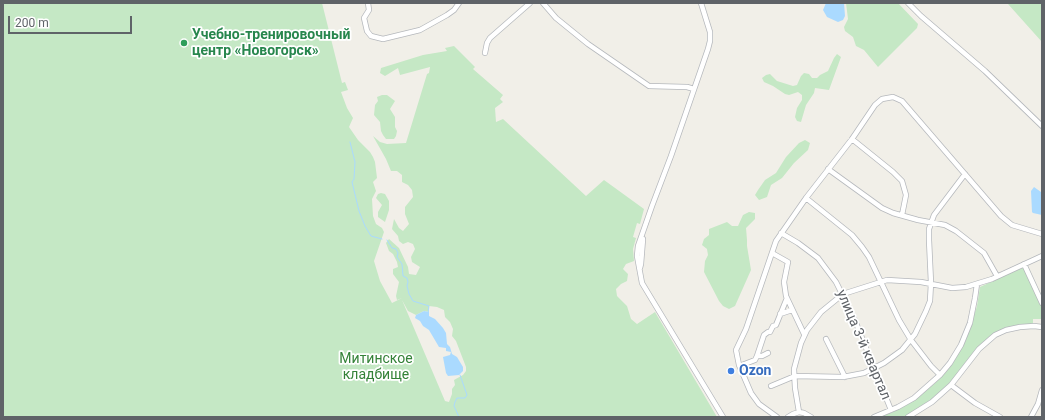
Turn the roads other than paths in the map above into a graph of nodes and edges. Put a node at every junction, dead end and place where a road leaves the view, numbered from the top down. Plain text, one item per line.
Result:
1 (368, 3) edge
2 (530, 3) edge
3 (543, 3) edge
4 (701, 3) edge
5 (908, 3) edge
6 (457, 5) edge
7 (485, 53) dead end
8 (694, 89) junction
9 (1042, 126) edge
10 (852, 139) junction
11 (828, 169) junction
12 (965, 174) junction
13 (806, 198) junction
14 (902, 215) junction
15 (931, 223) junction
16 (781, 233) junction
17 (1042, 234) edge
18 (772, 254) junction
19 (1042, 256) edge
20 (1024, 264) junction
21 (997, 276) junction
22 (880, 282) junction
23 (932, 283) junction
24 (976, 284) junction
25 (843, 294) junction
26 (787, 298) junction
27 (1042, 303) edge
28 (792, 310) junction
29 (780, 314) junction
30 (1042, 327) edge
31 (804, 334) junction
32 (826, 339) dead end
33 (910, 340) junction
34 (768, 353) dead end
35 (757, 356) junction
36 (742, 365) dead end
37 (874, 369) junction
38 (940, 375) junction
39 (795, 376) junction
40 (845, 377) junction
41 (951, 385) junction
42 (771, 386) dead end
43 (1042, 390) edge
44 (891, 410) junction
45 (799, 412) junction
46 (723, 417) edge
47 (777, 417) edge
48 (788, 417) edge
49 (811, 417) edge
50 (874, 417) edge
51 (908, 417) edge
52 (1000, 417) edge
53 (1032, 417) edge

1 - 6 street
2 - 7 street
3 - 8 street
4 - 8 street
5 - 9 street
8 - 46 street
10 - 11 street
10 - 12 street
10 - 14 street
11 - 13 street
11 - 14 street
12 - 15 street
12 - 17 street
13 - 16 street
13 - 22 street
14 - 15 street
15 - 21 street
15 - 23 street
16 - 18 street
16 - 25 street, улица 3-й квартал
18 - 26 street
18 - 47 street
19 - 20 street
20 - 21 street
20 - 27 street
21 - 24 street
22 - 23 street
22 - 25 street
22 - 33 street
23 - 24 street
23 - 33 street
24 - 38 street
25 - 31 street
25 - 37 street, улица 3-й квартал
26 - 28 street
26 - 29 street
28 - 29 street
28 - 31 street
29 - 35 street
30 - 41 street
31 - 39 street
32 - 40 street
33 - 37 street
33 - 38 street
34 - 35 street
35 - 36 street
37 - 40 street
37 - 44 street, улица 3-й квартал
38 - 44 street
39 - 40 street
39 - 42 street
39 - 45 street
41 - 51 street
41 - 52 street
43 - 53 street
44 - 50 street
45 - 48 street
45 - 49 street

